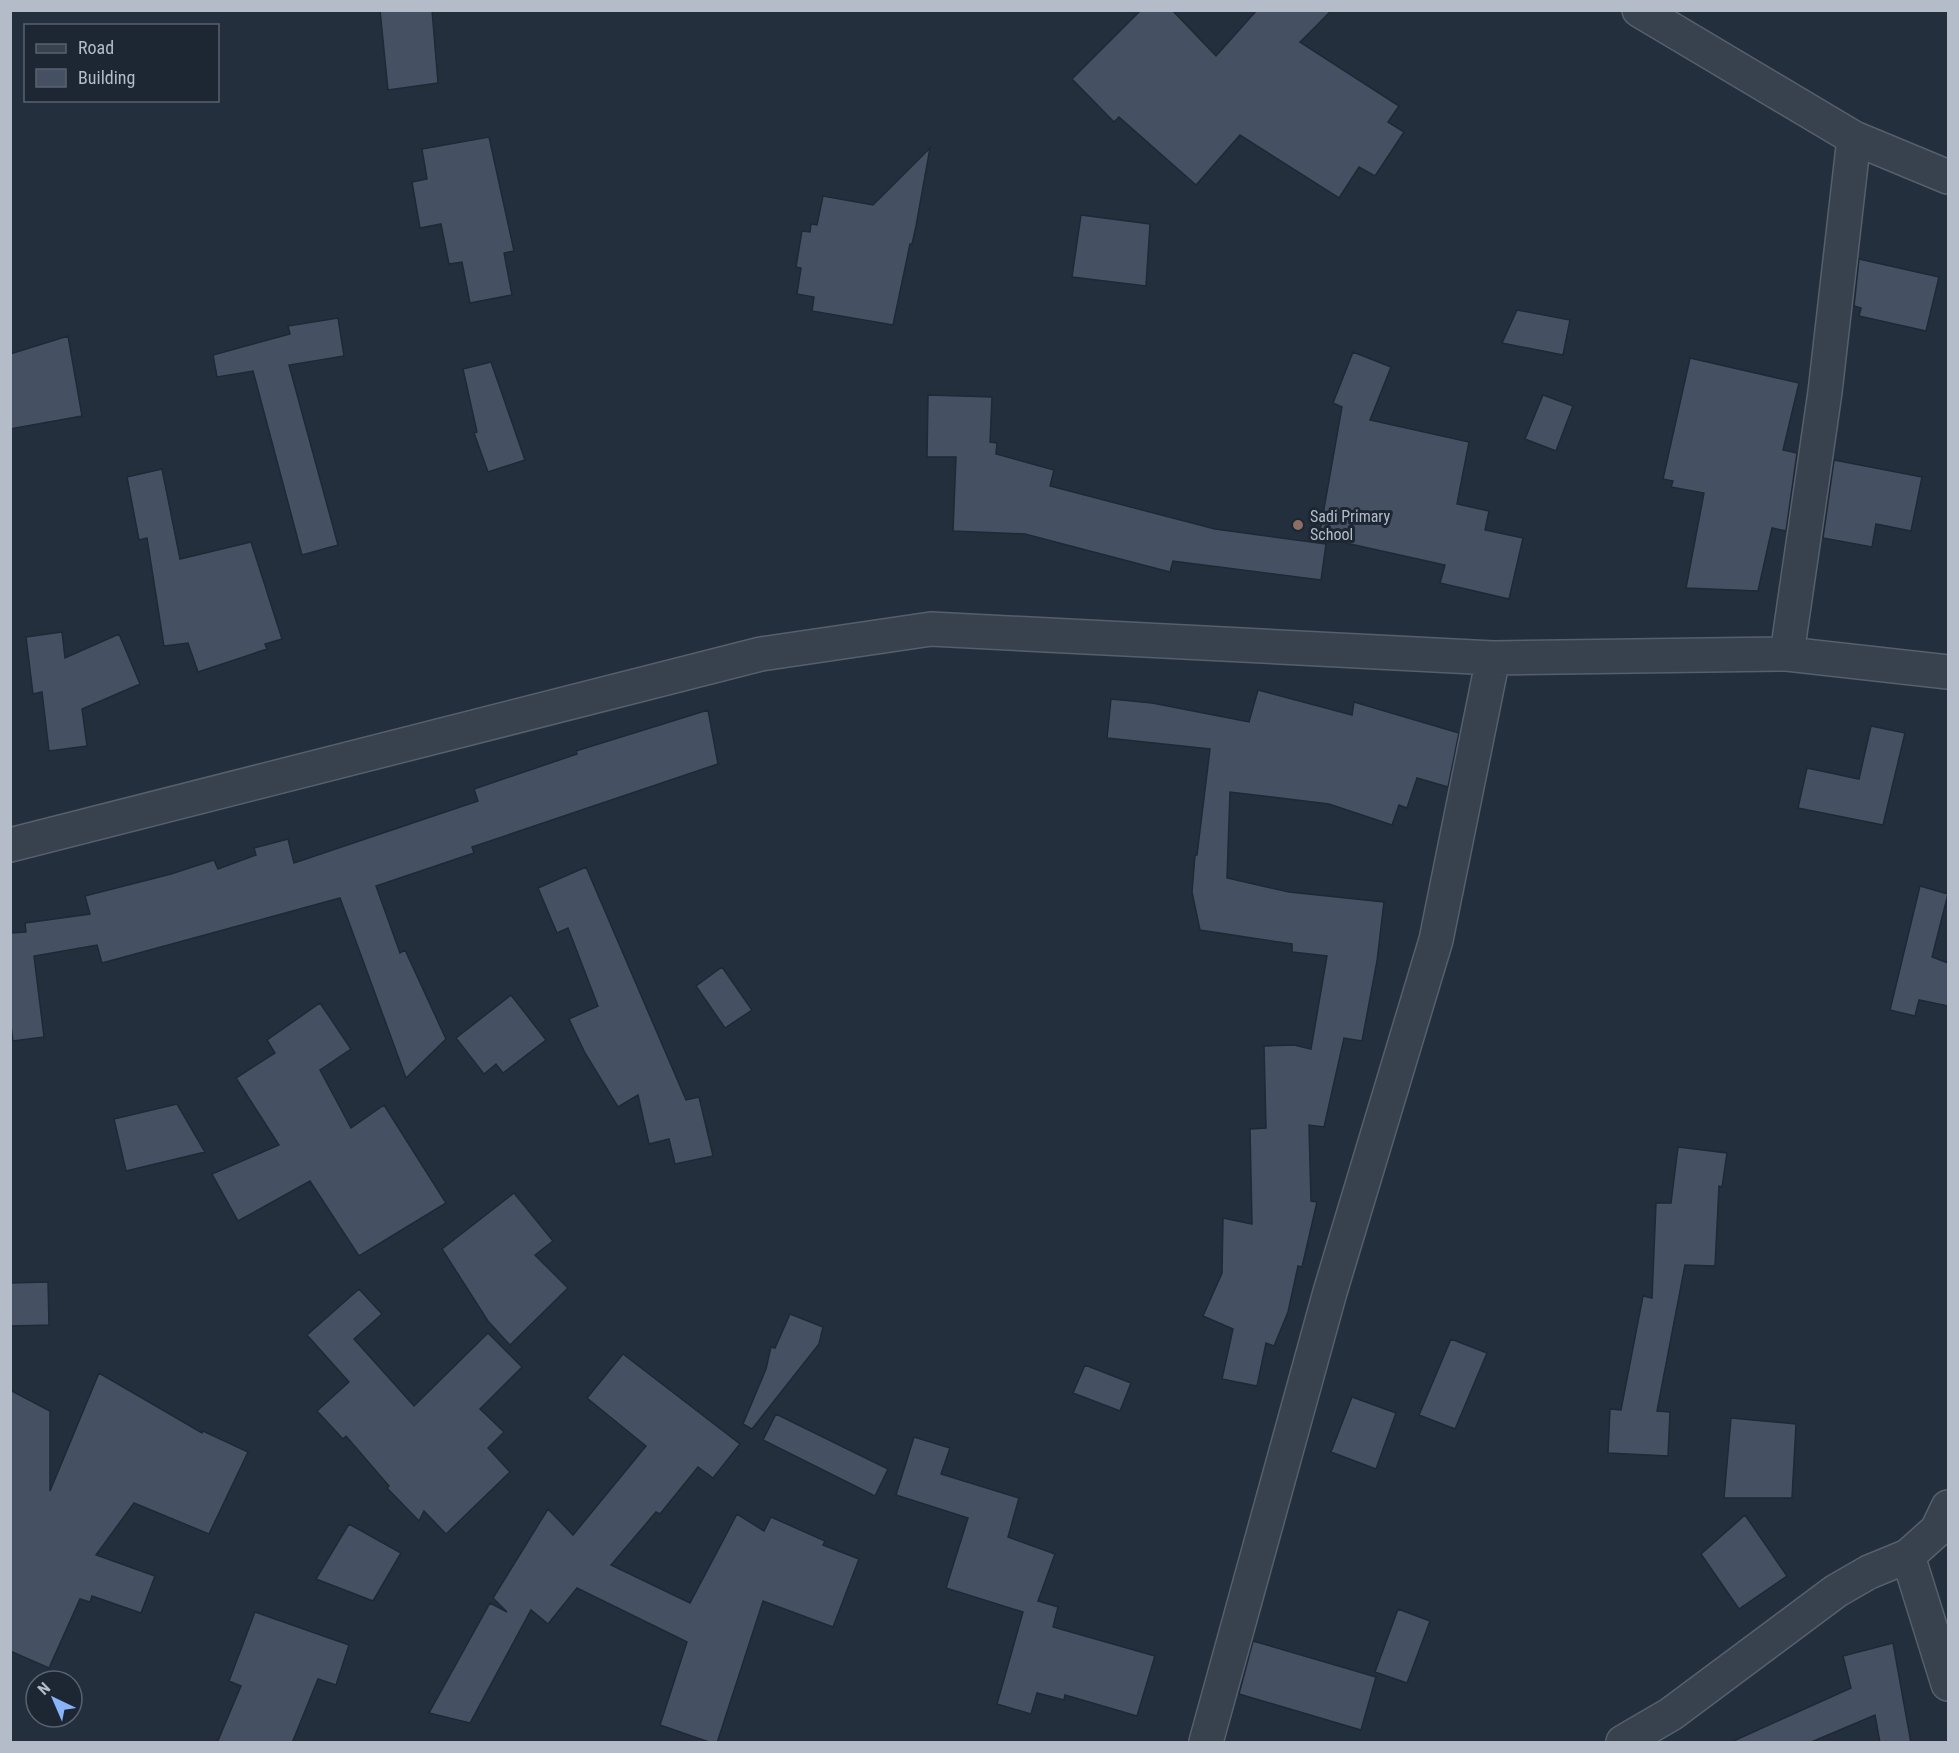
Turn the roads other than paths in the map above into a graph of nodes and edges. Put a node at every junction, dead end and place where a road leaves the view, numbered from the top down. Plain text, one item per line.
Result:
1 (1639, 10) edge
2 (1854, 138) junction
3 (1948, 177) edge
4 (1788, 654) junction
5 (1493, 658) junction
6 (1948, 672) edge
7 (10, 845) edge
8 (1948, 1507) edge
9 (1908, 1556) junction
10 (1948, 1684) edge
11 (1206, 1743) edge
12 (1623, 1743) edge

1 - 2 street
2 - 3 street
2 - 4 street
4 - 5 street
4 - 6 street
5 - 7 street
5 - 11 street
8 - 9 street
9 - 10 street
9 - 12 street

